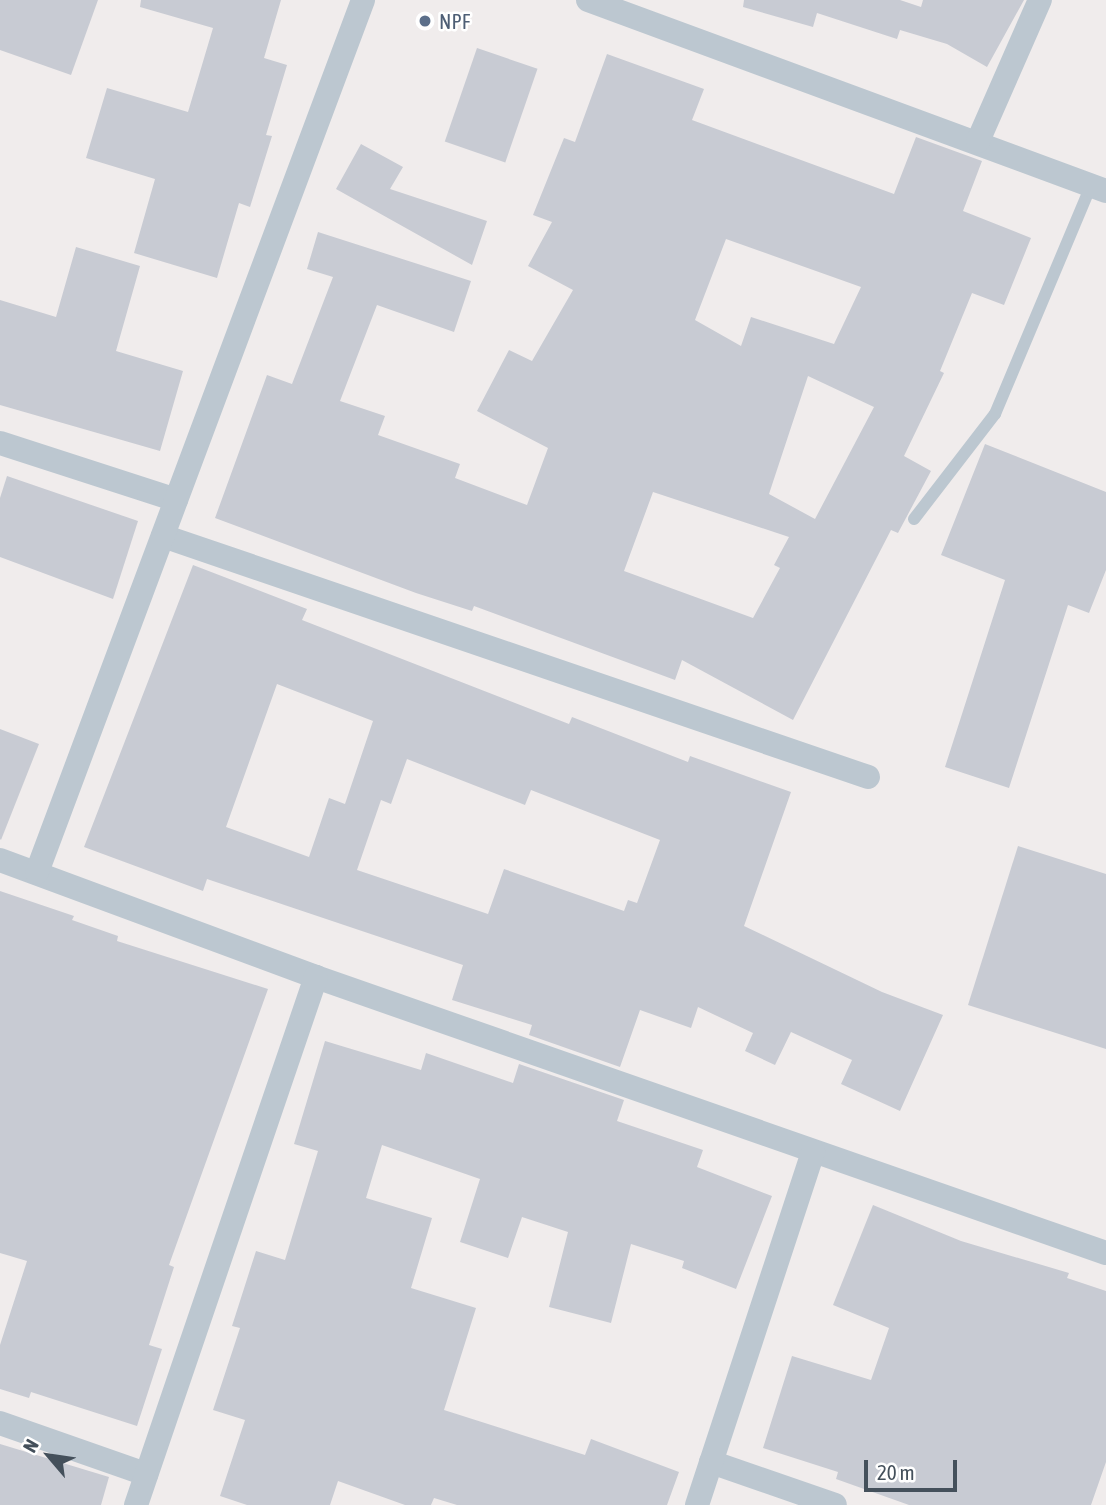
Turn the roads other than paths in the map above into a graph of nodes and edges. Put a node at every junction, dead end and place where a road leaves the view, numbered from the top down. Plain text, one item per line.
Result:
1 (363, 0) edge
2 (589, 0) edge
3 (1040, 0) edge
4 (628, 7) edge
5 (978, 141) junction
6 (1099, 189) edge
7 (0, 443) edge
8 (176, 500) junction
9 (914, 519) dead end
10 (163, 536) junction
11 (868, 777) dead end
12 (0, 860) edge
13 (37, 872) junction
14 (316, 977) junction
15 (813, 1152) junction
16 (1106, 1253) edge
17 (0, 1423) edge
18 (711, 1462) junction
19 (146, 1474) junction
20 (136, 1505) edge
21 (697, 1505) edge
22 (835, 1505) edge

1 - 8 street
2 - 4 street
3 - 5 street
4 - 5 street
5 - 6 street
6 - 9 lane
7 - 8 street
8 - 10 street
10 - 11 street
10 - 13 street
12 - 13 street
13 - 14 street
14 - 15 street
14 - 19 street
15 - 16 street
15 - 18 street
17 - 19 street
18 - 21 street
18 - 22 street
19 - 20 street

